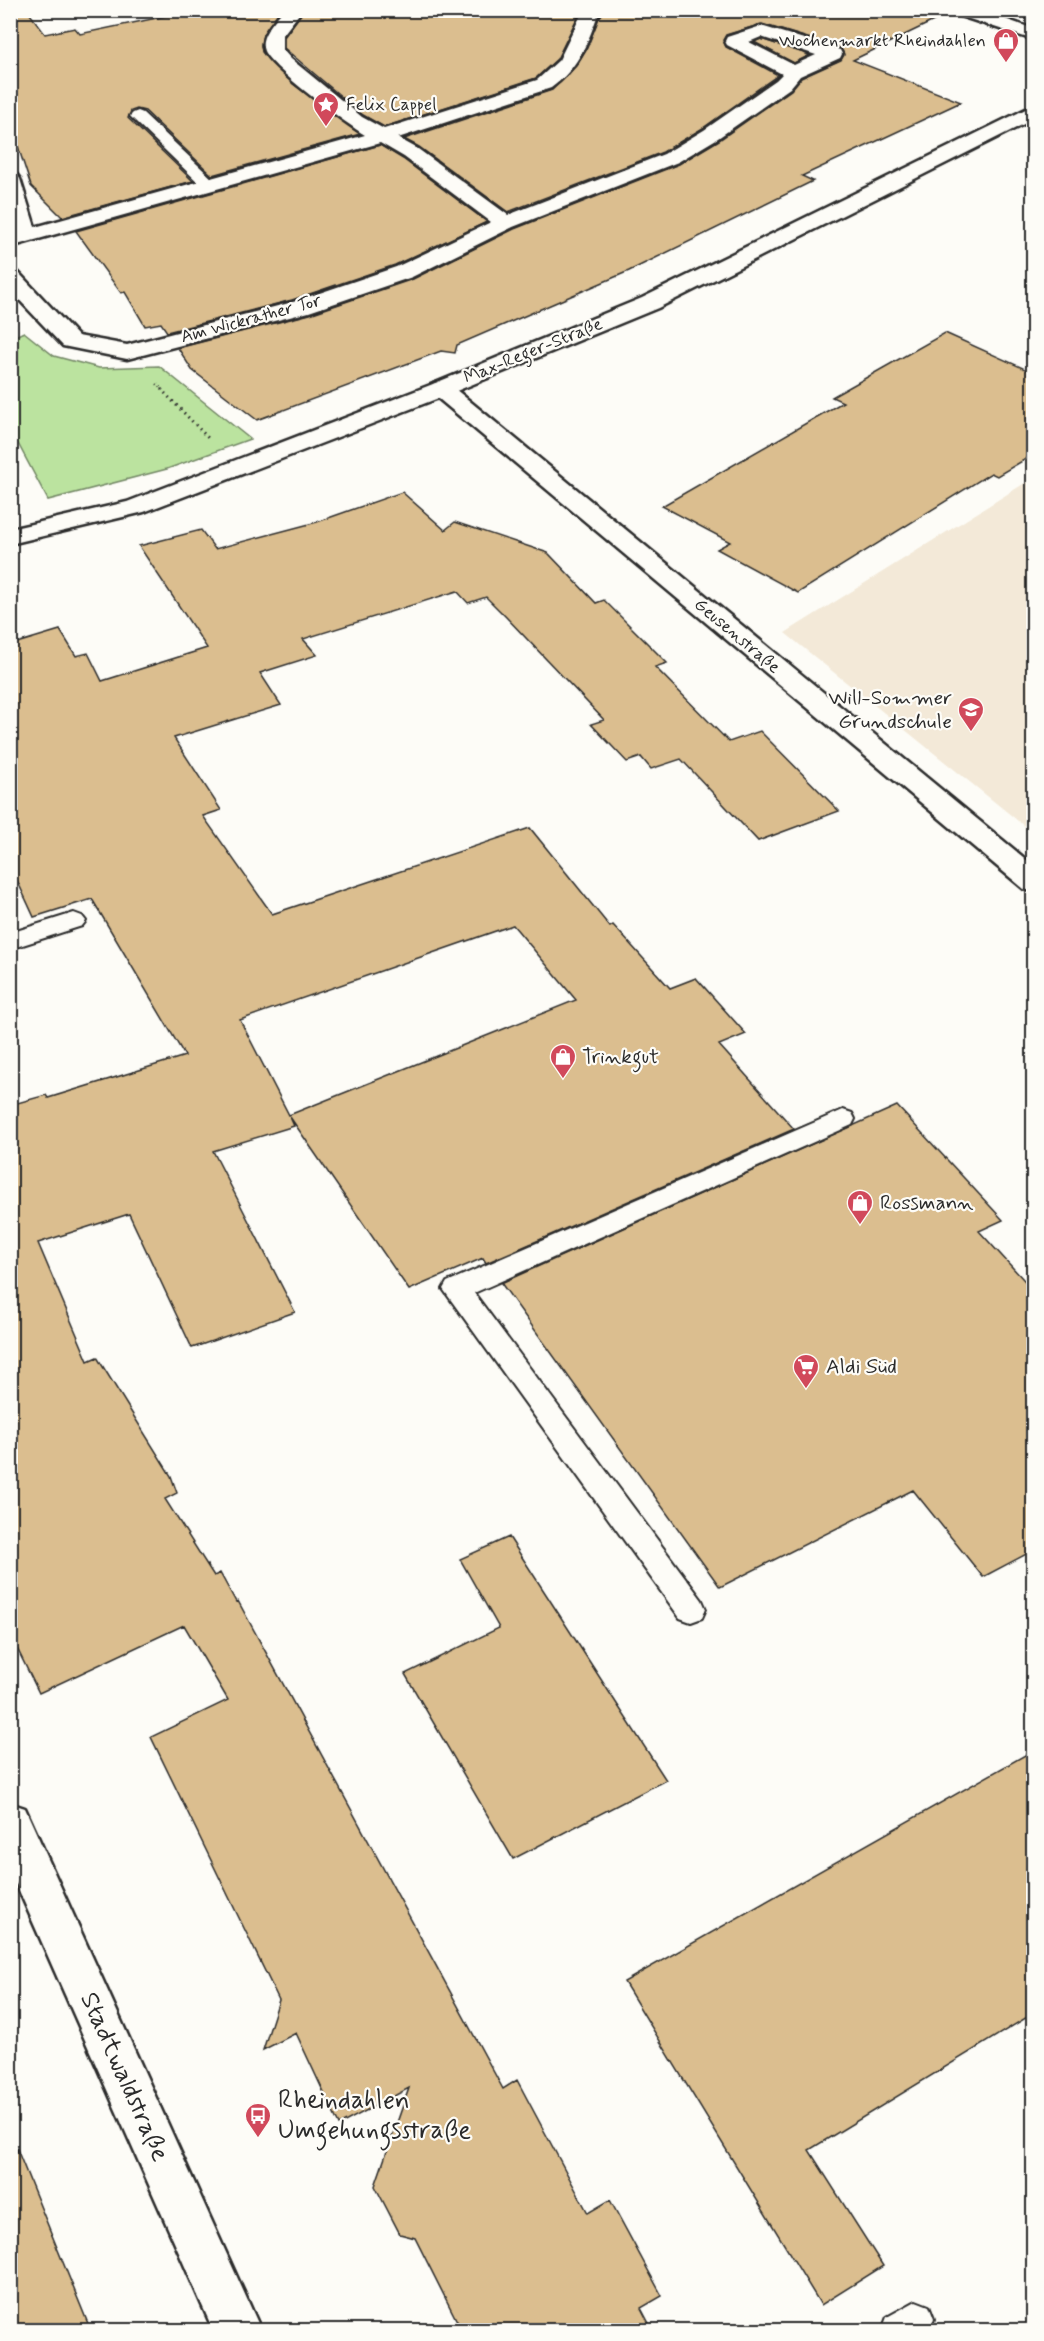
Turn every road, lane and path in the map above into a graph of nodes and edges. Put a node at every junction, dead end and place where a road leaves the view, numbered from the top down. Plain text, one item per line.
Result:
1 (293, 10) edge
2 (594, 10) edge
3 (960, 10) edge
4 (1034, 35) edge
5 (793, 72) dead end
6 (1034, 111) edge
7 (138, 116) dead end
8 (380, 137) junction
9 (10, 178) edge
10 (210, 185) junction
11 (506, 223) junction
12 (19, 238) edge
13 (10, 277) edge
14 (127, 352) junction
15 (441, 389) junction
16 (237, 469) junction
17 (10, 537) edge
18 (1034, 882) edge
19 (74, 921) dead end
20 (10, 941) edge
21 (843, 1119) dead end
22 (691, 1609) dead end
23 (10, 1822) edge
24 (237, 2331) edge

1 - 8 street
2 - 8 street
3 - 4 street
5 - 11 street, Am Wickrather Tor
6 - 15 street, Max-Reger-Straße
7 - 10 lane
8 - 10 street
8 - 11 street
9 - 12 street
10 - 12 street
11 - 14 street, Am Wickrather Tor
13 - 14 street, Am Wickrather Tor
14 - 16 path
15 - 16 street, Max-Reger-Straße
15 - 18 street, Geusenstraße
16 - 17 street, Max-Reger-Straße
19 - 20 lane
21 - 22 lane
23 - 24 street, Stadtwaldstraße

